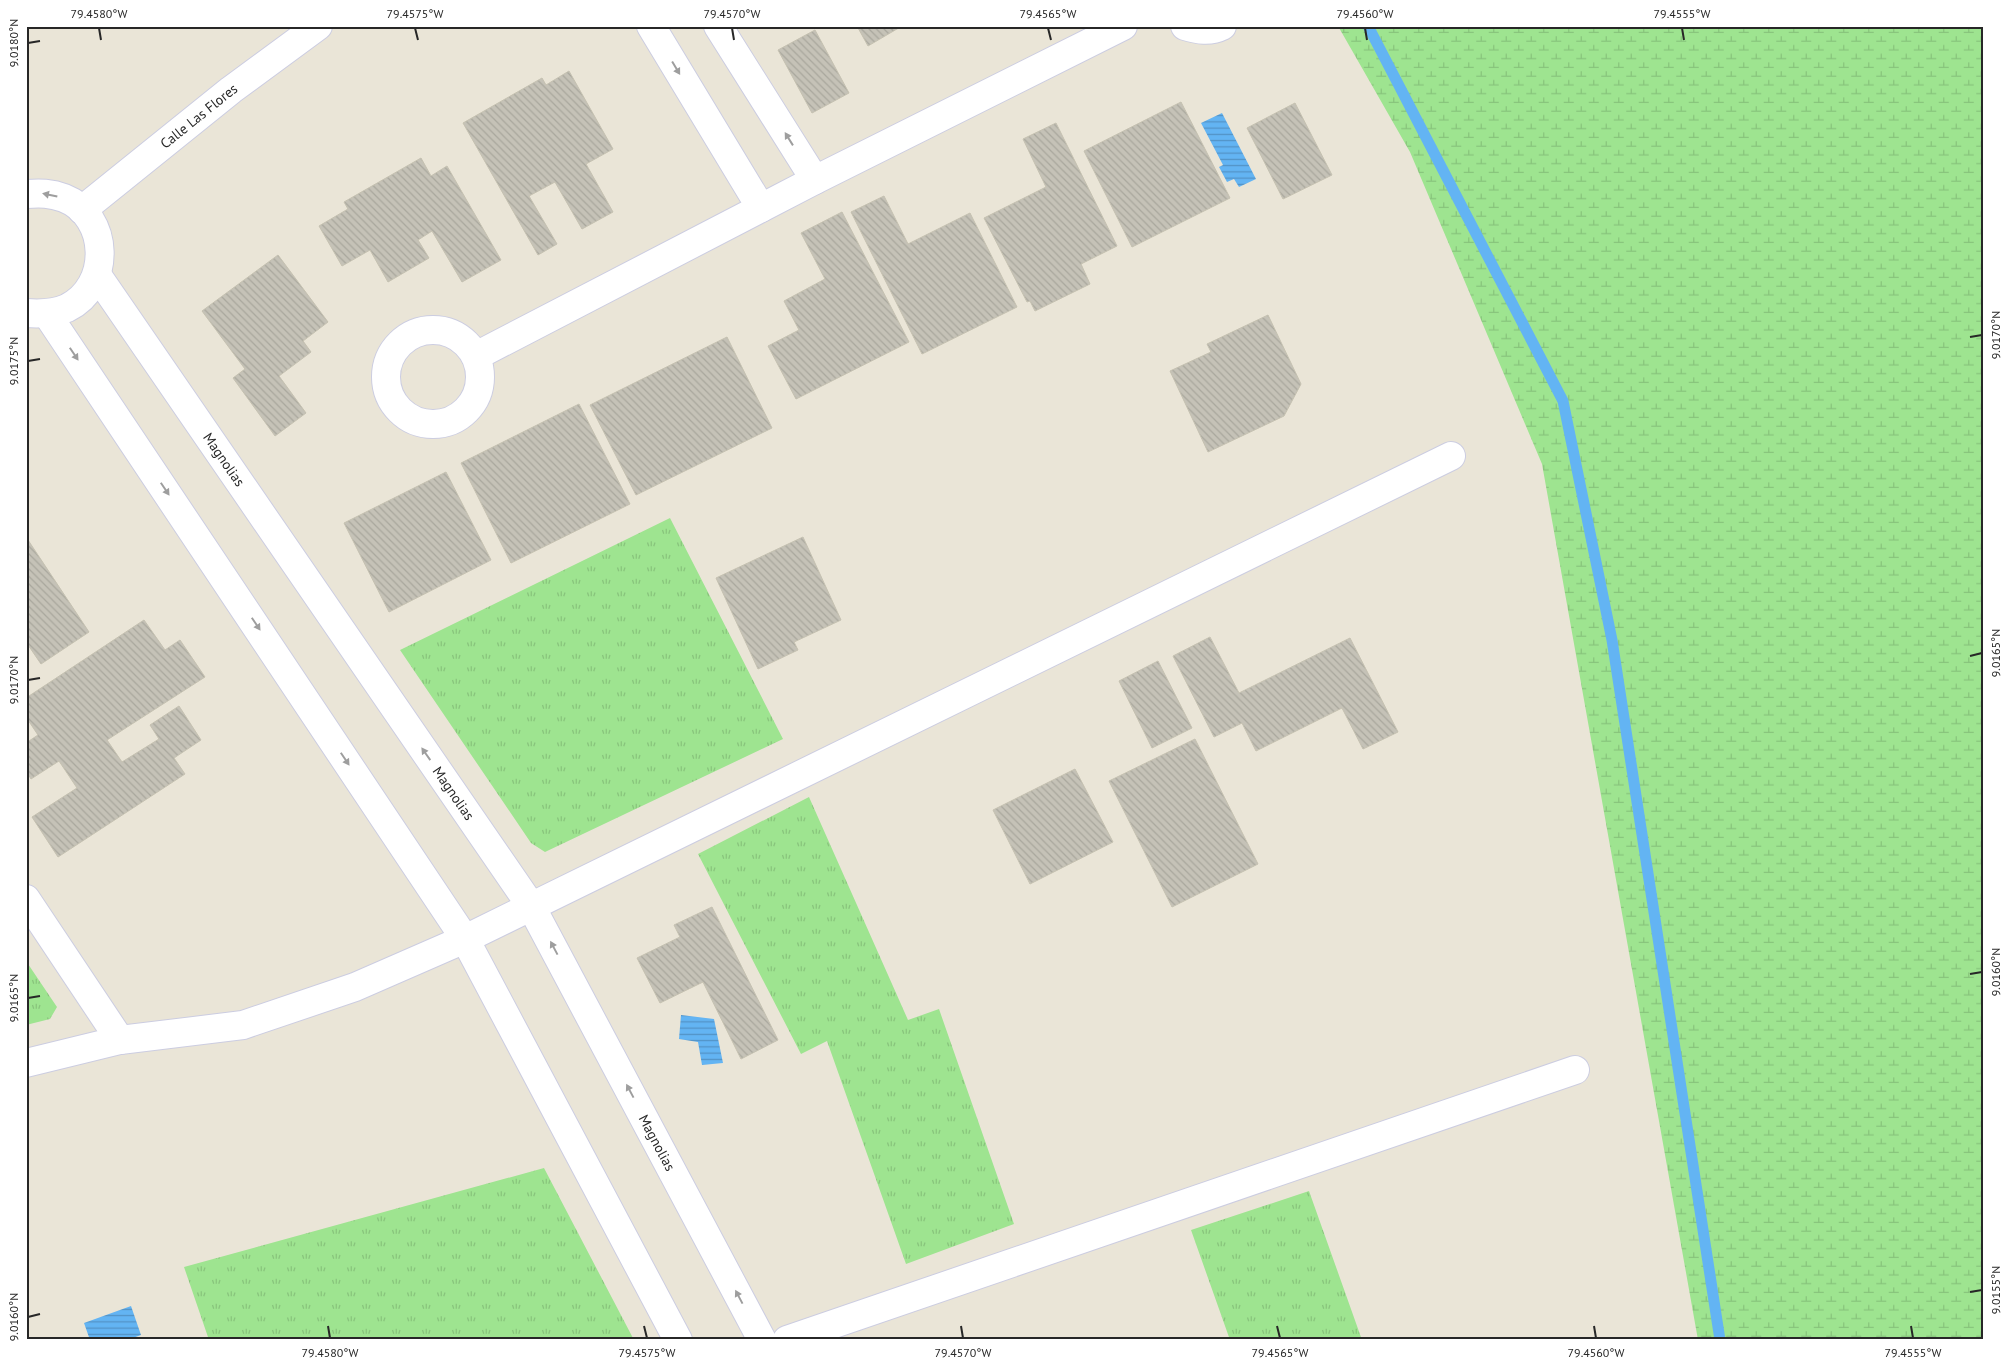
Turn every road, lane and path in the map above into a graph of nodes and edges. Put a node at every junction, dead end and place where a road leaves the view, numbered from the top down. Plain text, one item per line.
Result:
1 (318, 26) edge
2 (651, 26) edge
3 (718, 26) edge
4 (1123, 26) edge
5 (1185, 26) edge
6 (1222, 26) edge
7 (815, 180) junction
8 (26, 194) edge
9 (761, 208) junction
10 (82, 210) junction
11 (97, 275) junction
12 (37, 313) edge
13 (476, 356) dead end
14 (1451, 456) dead end
15 (26, 899) edge
16 (531, 906) junction
17 (465, 939) junction
18 (120, 1040) junction
19 (26, 1063) edge
20 (1576, 1070) dead end
21 (678, 1340) edge
22 (762, 1340) edge
23 (787, 1340) edge

1 - 10 street, Calle Las Flores
2 -> 9 street
7 -> 3 street
4 - 7 street
5 - 6 street
7 - 9 street
10 -> 8 street
9 - 13 street
10 - 11 street
11 - 12 street
16 -> 11 street, Magnolias
12 -> 17 street
14 - 16 street
15 - 18 street
16 - 17 street
22 -> 16 street, Magnolias
17 - 18 street
17 - 21 street
18 - 19 street
20 - 23 street

